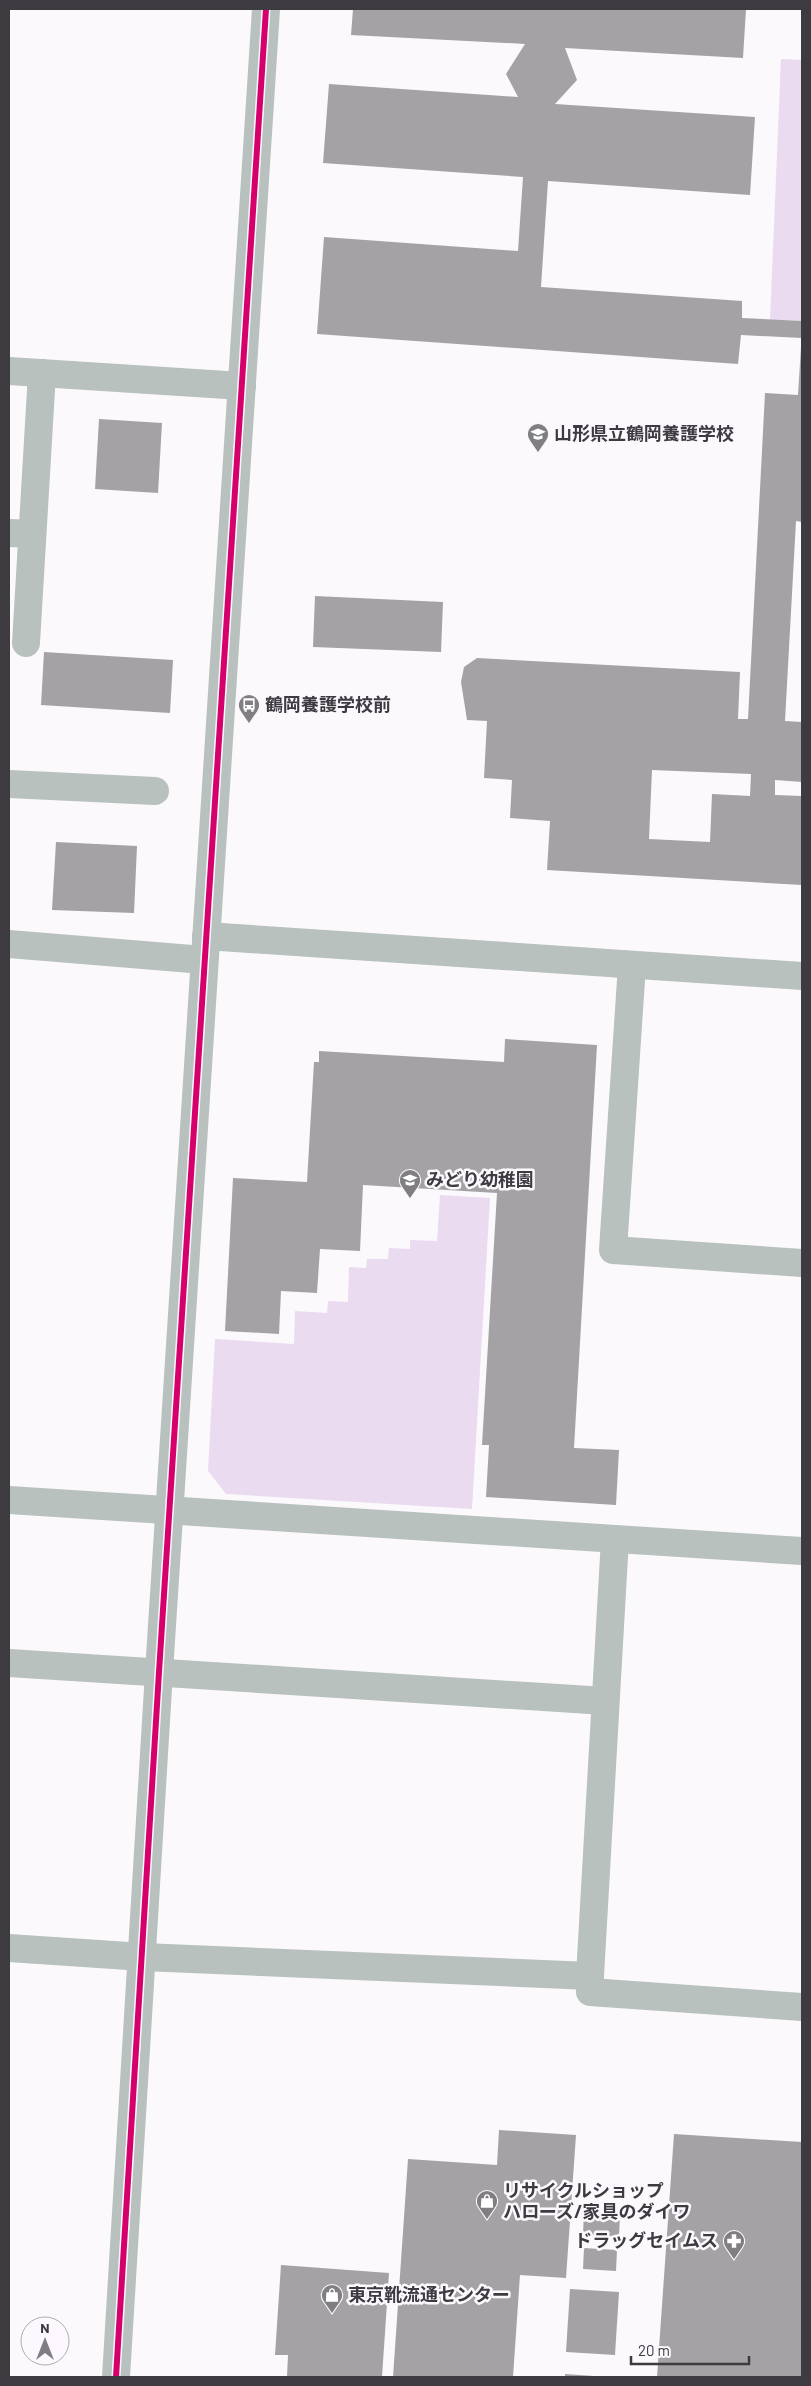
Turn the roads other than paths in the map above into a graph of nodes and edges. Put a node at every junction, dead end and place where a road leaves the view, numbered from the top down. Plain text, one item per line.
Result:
1 (266, 9) edge
2 (9, 371) edge
3 (42, 373) junction
4 (242, 386) junction
5 (20, 534) edge
6 (26, 643) dead end
7 (9, 784) edge
8 (155, 792) dead end
9 (9, 944) edge
10 (205, 948) junction
11 (632, 965) junction
12 (802, 976) edge
13 (802, 1263) edge
14 (9, 1500) edge
15 (171, 1510) junction
16 (615, 1539) junction
17 (802, 1551) edge
18 (9, 1663) edge
19 (159, 1672) junction
20 (606, 1701) junction
21 (9, 1948) edge
22 (143, 1957) junction
23 (590, 1976) junction
24 (802, 2006) edge
25 (116, 2377) edge

1 - 4 street
2 - 3 street
3 - 4 street
3 - 5 street
4 - 10 street
5 - 6 street
7 - 8 street
9 - 10 street
10 - 11 street
10 - 15 street
11 - 12 street
11 - 13 street
14 - 15 street
15 - 16 street
15 - 19 street
16 - 17 street
16 - 20 street
18 - 19 street
19 - 20 street
19 - 22 street
20 - 23 street
21 - 22 street
22 - 23 street
22 - 25 street
23 - 24 street

